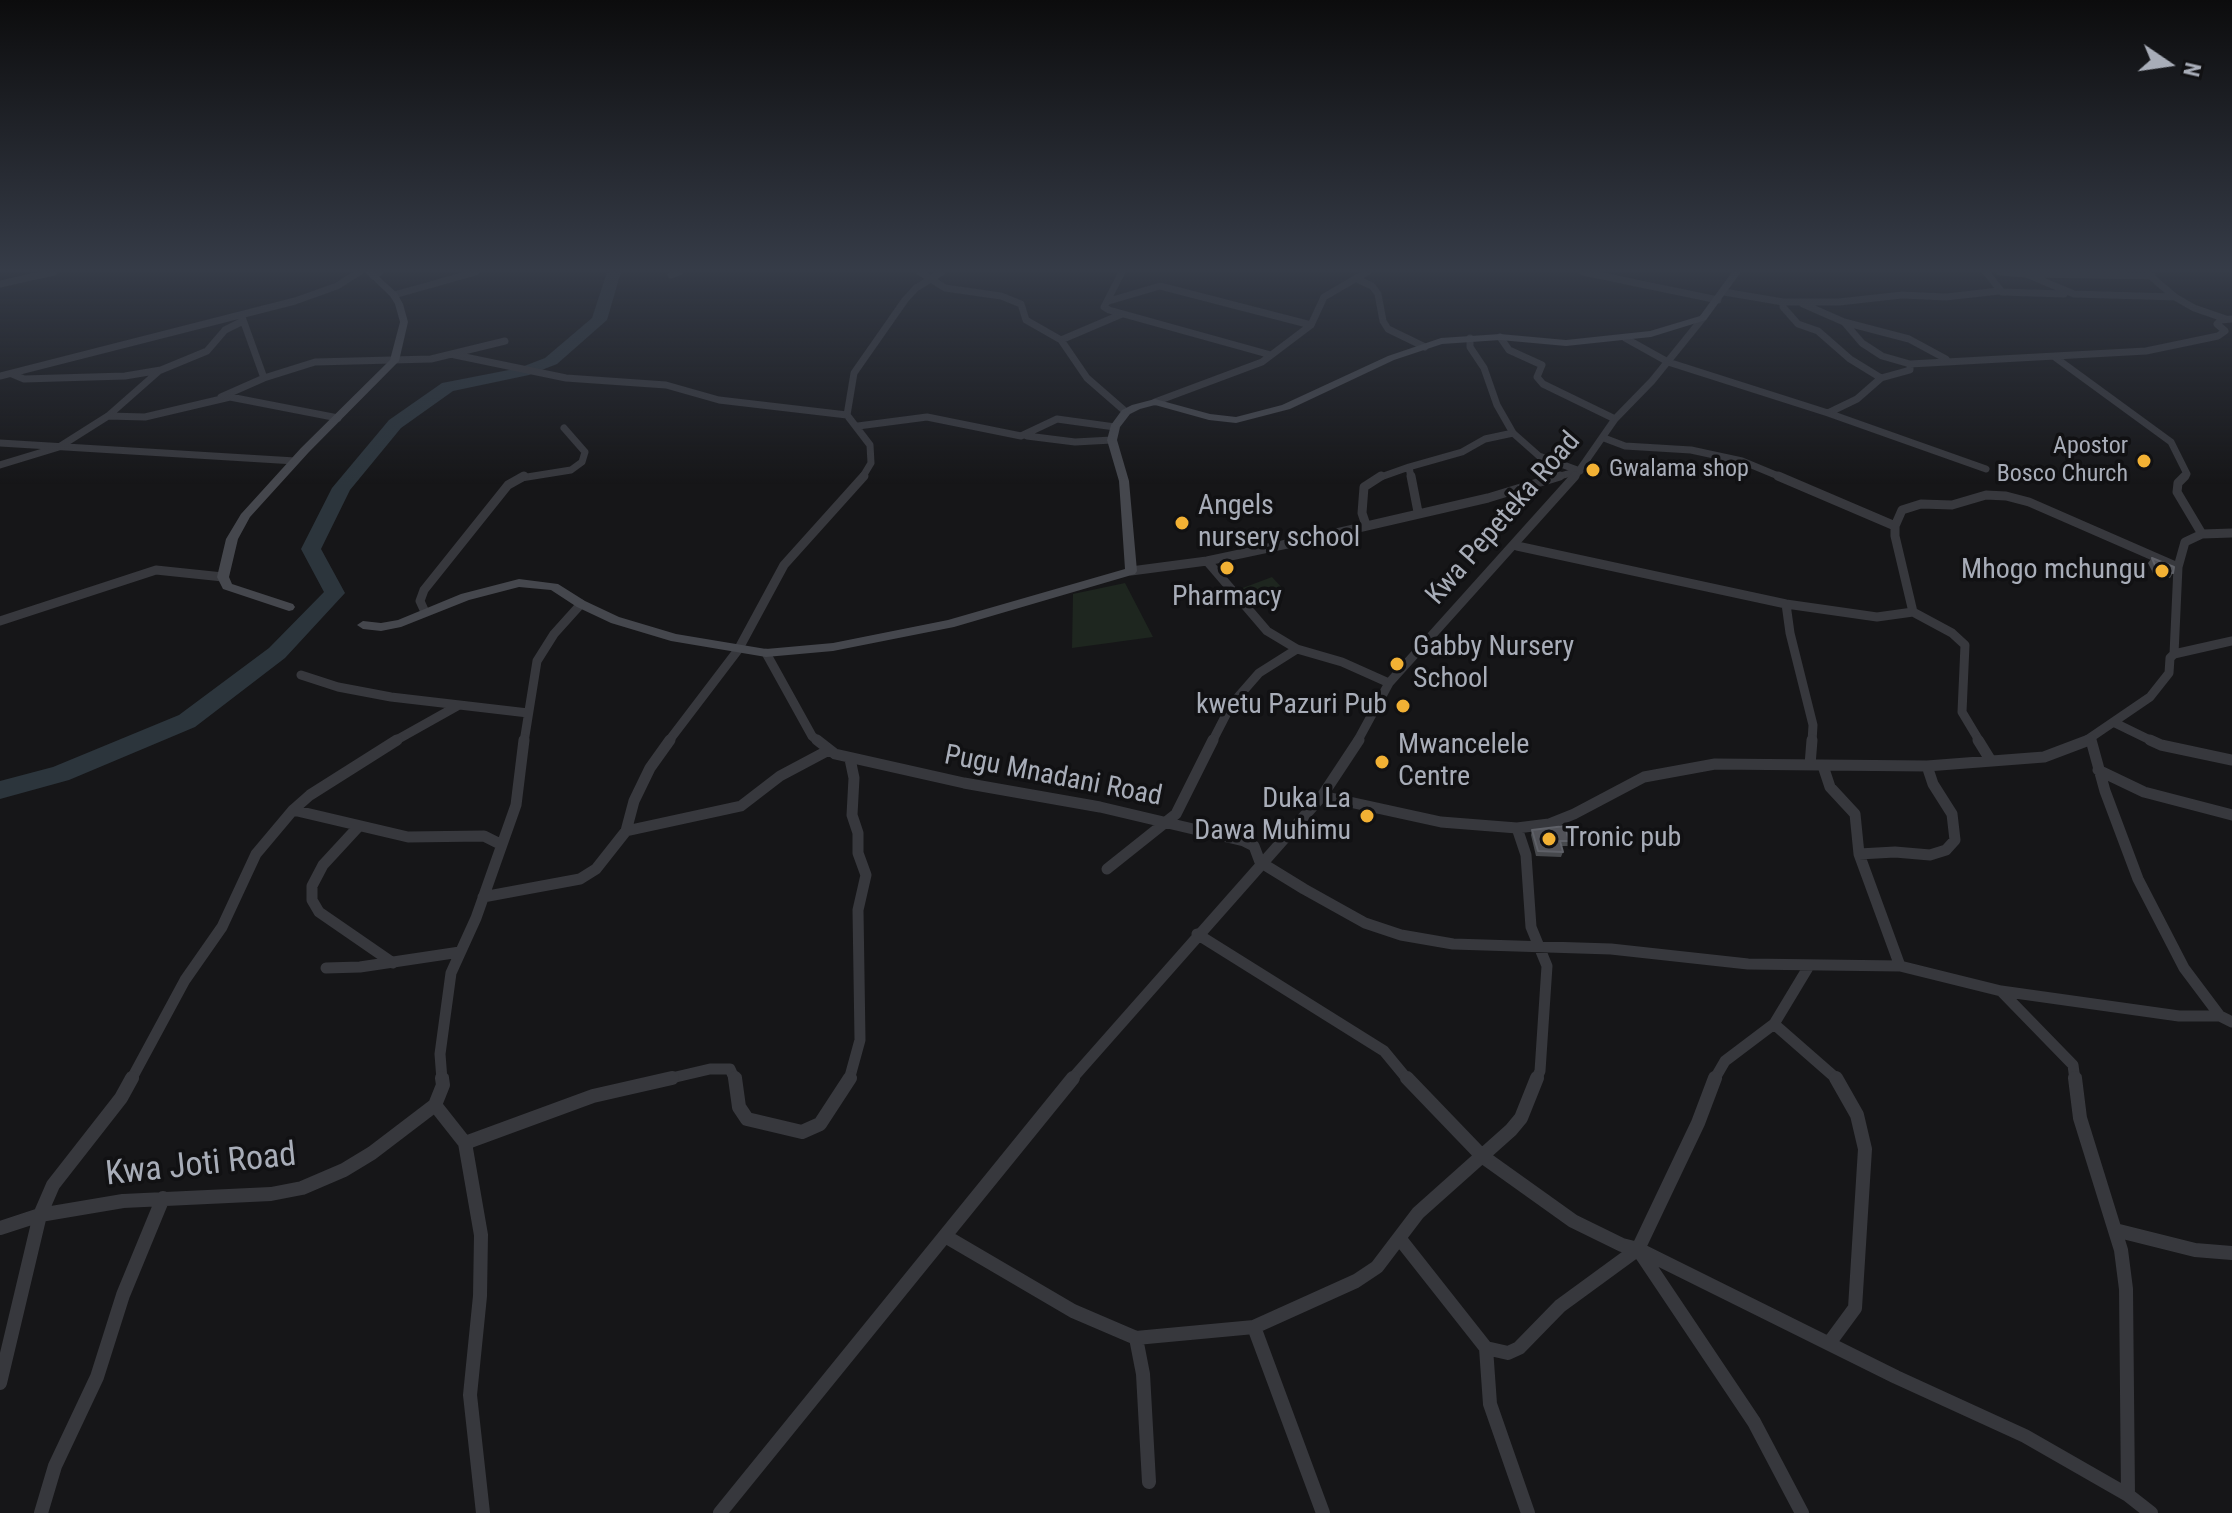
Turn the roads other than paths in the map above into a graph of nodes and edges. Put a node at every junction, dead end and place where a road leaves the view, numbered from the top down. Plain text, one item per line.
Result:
1 (142, 343) edge
2 (214, 343) edge
3 (252, 343) edge
4 (399, 343) edge
5 (499, 343) edge
6 (874, 343) edge
7 (1063, 343) edge
8 (1226, 343) edge
9 (1288, 343) edge
10 (1416, 343) edge
11 (1447, 343) edge
12 (1470, 343) edge
13 (1504, 343) edge
14 (1633, 343) edge
15 (1683, 343) edge
16 (1831, 343) edge
17 (1862, 343) edge
18 (1916, 343) edge
19 (2186, 343) edge
20 (1425, 347) junction
21 (455, 355) junction
22 (1271, 355) junction
23 (2056, 358) junction
24 (394, 361) junction
25 (1949, 361) junction
26 (1668, 362) junction
27 (1910, 364) junction
28 (161, 370) junction
29 (11, 374) junction
30 (0, 376) edge
31 (264, 378) junction
32 (1881, 378) junction
33 (221, 397) junction
34 (1155, 402) junction
35 (1126, 412) junction
36 (1828, 413) junction
37 (847, 415) junction
38 (108, 416) junction
39 (338, 418) junction
40 (1615, 419) junction
41 (858, 426) junction
42 (1115, 427) junction
43 (564, 428) dead end
44 (1513, 433) junction
45 (1025, 435) junction
46 (1604, 438) junction
47 (1112, 440) junction
48 (0, 443) edge
49 (63, 445) junction
50 (295, 461) junction
51 (0, 465) edge
52 (1409, 467) junction
53 (1986, 469) dead end
54 (1580, 471) junction
55 (1418, 512) junction
56 (1366, 525) junction
57 (1895, 526) junction
58 (2232, 533) edge
59 (2202, 534) junction
60 (1517, 546) junction
61 (1207, 561) junction
62 (2178, 567) junction
63 (1131, 571) junction
64 (223, 577) junction
65 (581, 604) junction
66 (1786, 604) junction
67 (289, 607) dead end
68 (425, 612) junction
69 (1913, 612) junction
70 (0, 621) edge
71 (363, 625) dead end
72 (2232, 641) edge
73 (1297, 649) junction
74 (738, 650) junction
75 (766, 653) junction
76 (2174, 654) junction
77 (301, 675) dead end
78 (1389, 683) junction
79 (459, 705) junction
80 (528, 713) junction
81 (2115, 723) junction
82 (2091, 739) junction
83 (827, 751) junction
84 (850, 759) junction
85 (2232, 760) edge
86 (1991, 761) junction
87 (1810, 765) junction
88 (1823, 766) junction
89 (1927, 766) junction
90 (2098, 770) junction
91 (1322, 796) junction
92 (293, 810) junction
93 (2232, 815) edge
94 (1166, 824) junction
95 (359, 826) junction
96 (1517, 828) junction
97 (626, 831) junction
98 (500, 844) junction
99 (1859, 854) junction
100 (1260, 862) junction
101 (1107, 869) dead end
102 (483, 897) junction
103 (1197, 934) junction
104 (1541, 949) junction
105 (460, 952) junction
106 (393, 963) junction
107 (1809, 966) junction
108 (1900, 966) junction
109 (326, 968) dead end
110 (2001, 991) junction
111 (2226, 1019) edge
112 (1774, 1024) junction
113 (435, 1105) junction
114 (465, 1143) junction
115 (1482, 1156) junction
116 (163, 1198) junction
117 (40, 1215) junction
118 (0, 1228) edge
119 (2115, 1230) junction
120 (945, 1236) junction
121 (1400, 1239) junction
122 (1638, 1249) junction
123 (2232, 1253) edge
124 (1254, 1327) junction
125 (1136, 1338) junction
126 (1830, 1342) junction
127 (1486, 1348) junction
128 (0, 1383) edge
129 (1149, 1482) dead end
130 (2128, 1495) junction
131 (41, 1513) edge
132 (483, 1513) edge
133 (720, 1513) edge
134 (1323, 1513) edge
135 (1528, 1513) edge
136 (1802, 1513) edge
137 (2151, 1513) edge

1 - 29 street
2 - 28 street
3 - 31 street
4 - 24 street
5 - 21 street
6 - 37 street
7 - 35 street
8 - 22 street
9 - 22 street
10 - 20 street
11 - 20 street
12 - 44 street
13 - 40 street
14 - 26 street
15 - 26 street, Kwa Pepeteka Road
16 - 32 street
17 - 27 street
18 - 25 street
19 - 23 street
20 - 34 street
21 - 24 street
21 - 37 street
22 - 34 street
23 - 25 street
23 - 59 street
24 - 31 street
24 - 39 street
25 - 27 street
26 - 36 street
26 - 40 street, Kwa Pepeteka Road
27 - 32 street
28 - 29 street
28 - 38 street
29 - 30 street
31 - 33 street
32 - 36 street
33 - 38 street
33 - 39 street
34 - 35 street
35 - 42 street
36 - 53 street
37 - 41 street
38 - 49 street
39 - 50 street
40 - 46 street, Kwa Pepeteka Road
41 - 45 street
41 - 74 street
42 - 45 street
42 - 47 street
43 - 68 street
44 - 52 street
44 - 54 street
45 - 47 street
46 - 54 street, Kwa Pepeteka Road
46 - 57 street
47 - 63 street
48 - 49 street
49 - 50 street
49 - 51 street
50 - 64 street
52 - 55 street
52 - 56 street
54 - 55 street
54 - 60 street, Kwa Pepeteka Road
55 - 56 street
56 - 61 street
57 - 62 street
57 - 69 street
58 - 59 street
59 - 62 street
60 - 66 street
60 - 78 street, Kwa Pepeteka Road
61 - 63 street
61 - 73 street
62 - 76 street
63 - 75 street
64 - 67 street
64 - 70 street
65 - 68 street
65 - 74 street
65 - 80 street
66 - 69 street
66 - 87 street
68 - 71 street
69 - 86 street
72 - 76 street
73 - 78 street
73 - 94 street
74 - 75 street
74 - 97 street
75 - 83 street
76 - 81 street
77 - 79 street
78 - 91 street, Kwa Pepeteka Road
79 - 80 street
79 - 92 street
80 - 98 street
81 - 82 street
81 - 85 street
82 - 86 street
82 - 90 street
83 - 84 street, Pugu Mnadani Road
83 - 97 street
84 - 94 street, Pugu Mnadani Road
84 - 114 street
86 - 89 street
87 - 88 street
87 - 96 street
88 - 89 street
88 - 99 street
89 - 99 street
90 - 93 street
90 - 111 street
91 - 96 street
91 - 100 street, Kwa Pepeteka Road
92 - 95 street
92 - 117 street
94 - 100 street, Pugu Mnadani Road
94 - 101 street
95 - 98 street
95 - 106 street
96 - 104 street
97 - 102 street
98 - 102 street
99 - 108 street
100 - 103 street, Kwa Pepeteka Road
100 - 104 street, Pugu Mnadani Road
102 - 105 street
103 - 115 street
103 - 120 street, Kwa Pepeteka Road
104 - 107 street, Pugu Mnadani Road
104 - 115 street
105 - 106 street
105 - 113 street
106 - 109 street
107 - 108 street, Pugu Mnadani Road
107 - 112 street
108 - 110 street, Pugu Mnadani Road
110 - 111 street, Pugu Mnadani Road
110 - 119 street
112 - 122 street
112 - 126 street
113 - 114 street
113 - 116 street, Kwa Joti Road
114 - 132 street
115 - 121 street
115 - 122 street
116 - 117 street, Kwa Joti Road
116 - 131 street
117 - 118 street, Kwa Joti Road
117 - 128 street
119 - 123 street
119 - 130 street
120 - 125 street
120 - 133 street, Kwa Pepeteka Road
121 - 124 street
121 - 127 street
122 - 126 street
122 - 127 street
122 - 136 street
124 - 125 street
124 - 134 street
125 - 129 street
126 - 130 street
127 - 135 street
130 - 137 street

